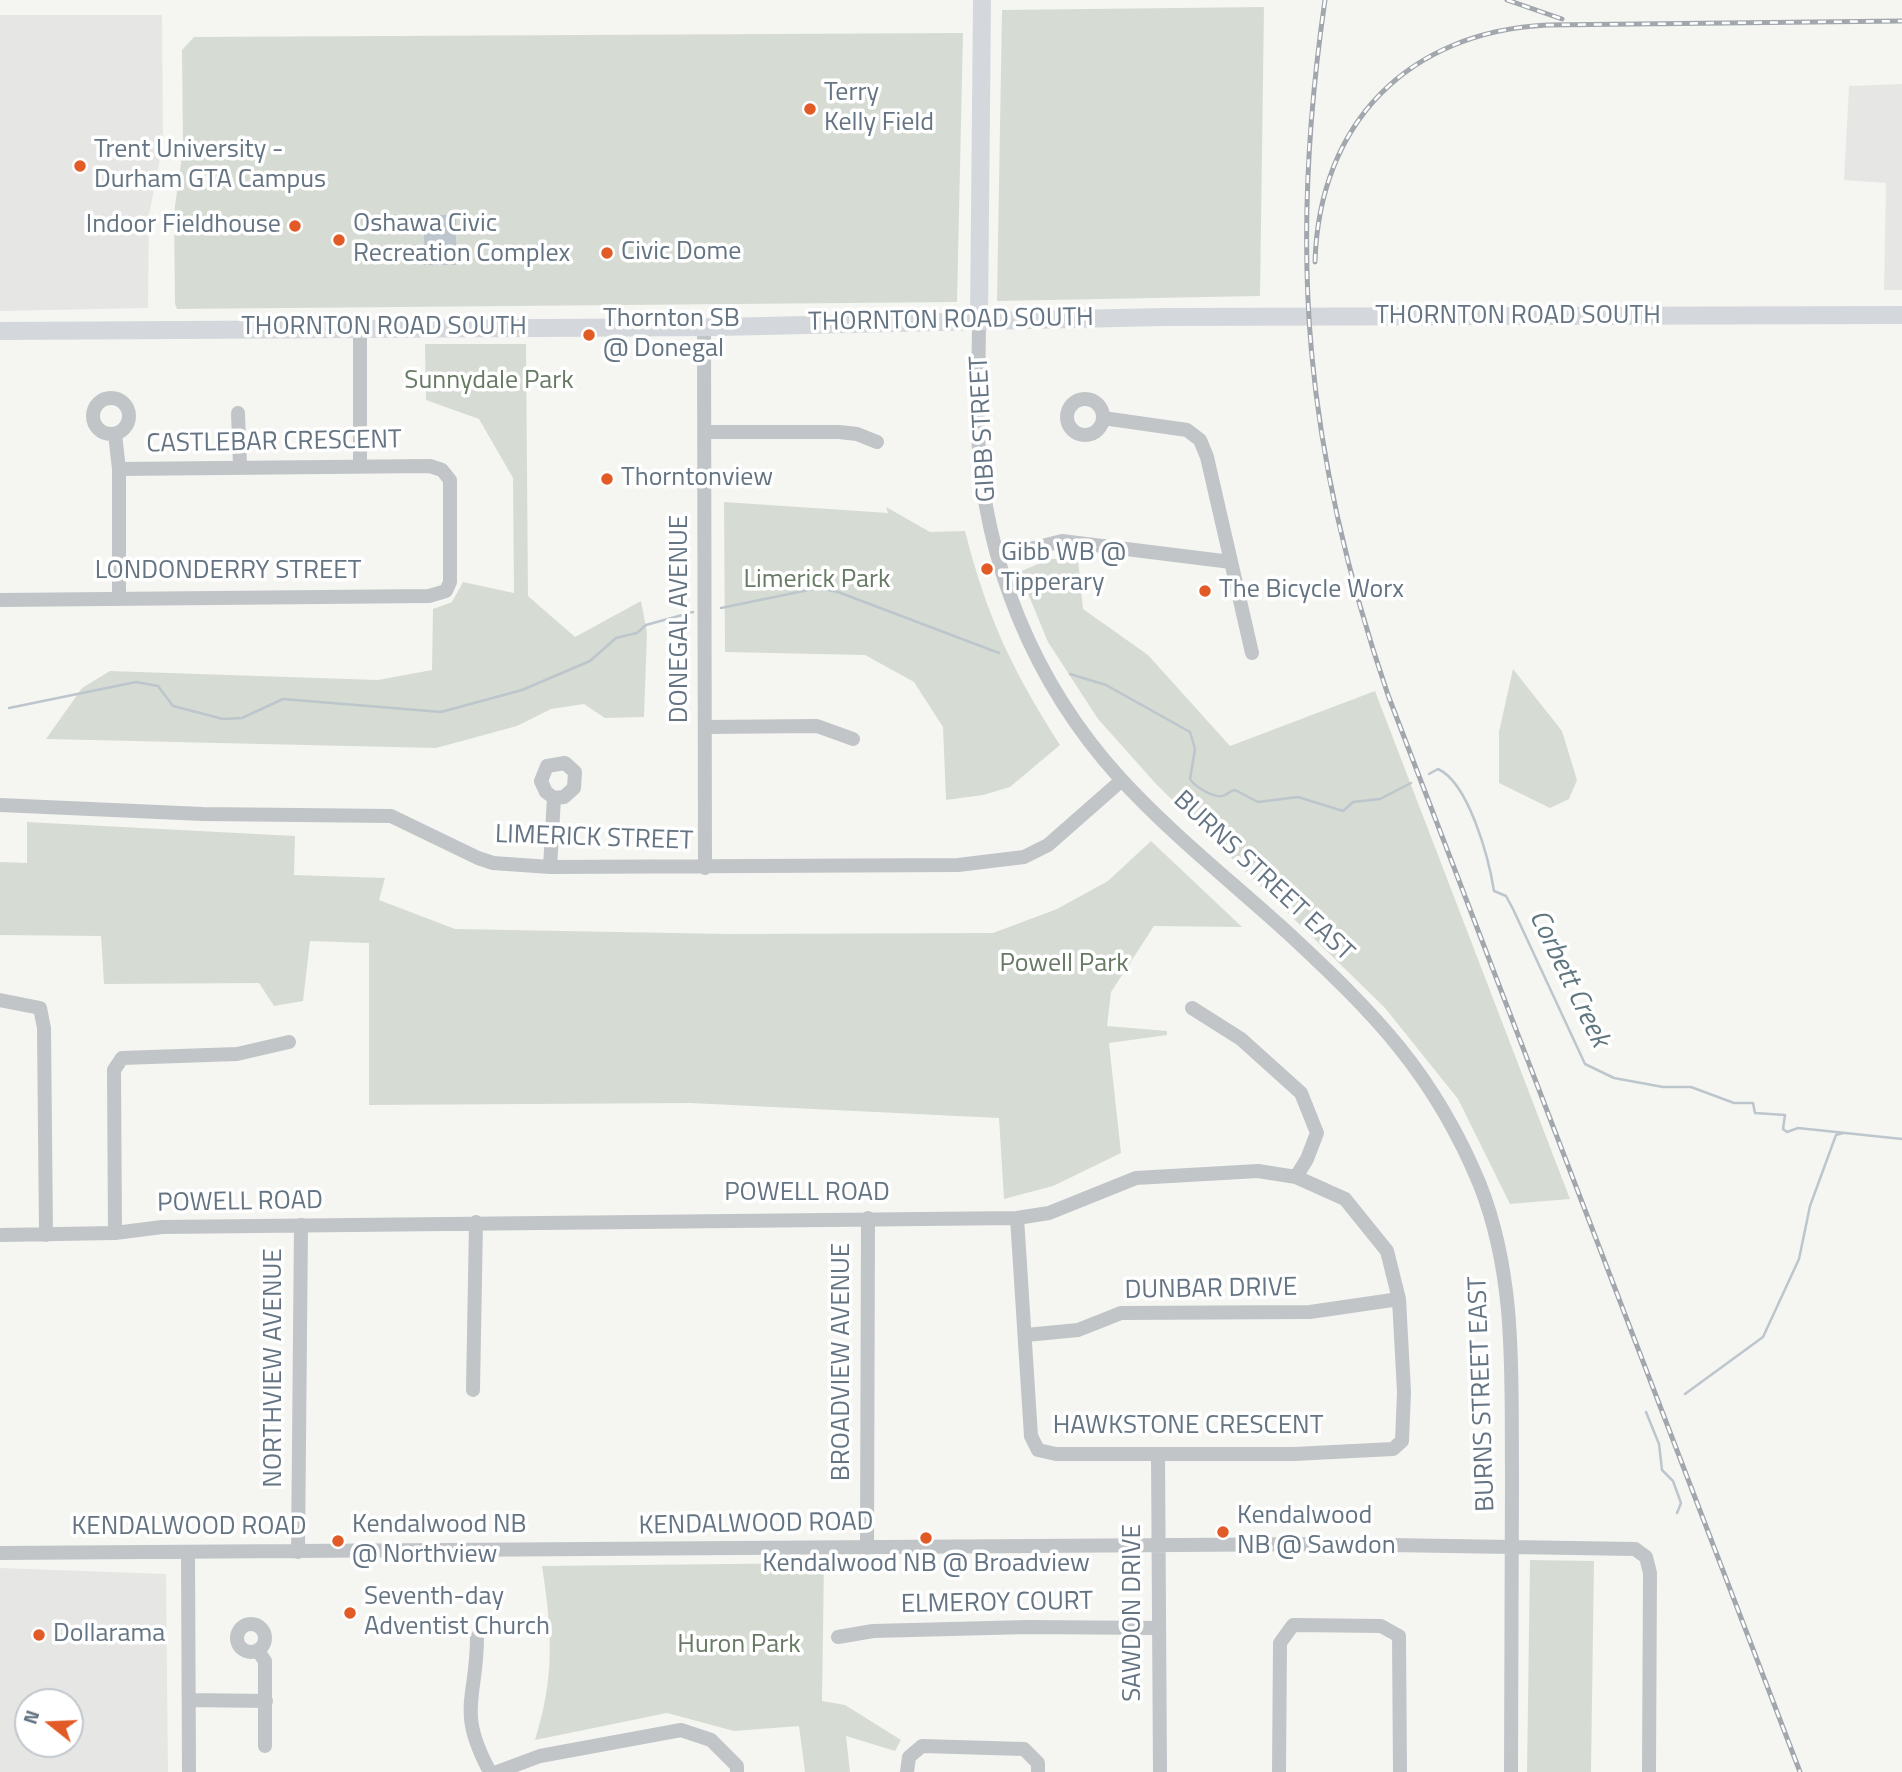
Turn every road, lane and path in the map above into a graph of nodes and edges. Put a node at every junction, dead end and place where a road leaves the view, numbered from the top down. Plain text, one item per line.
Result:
1 (982, 0) edge
2 (1902, 315) edge
3 (979, 320) junction
4 (360, 327) junction
5 (704, 327) junction
6 (0, 331) edge
7 (238, 413) dead end
8 (1103, 418) dead end
9 (706, 432) junction
10 (115, 434) dead end
11 (877, 442) dead end
12 (240, 466) junction
13 (360, 466) junction
14 (120, 470) junction
15 (998, 557) junction
16 (1231, 562) junction
17 (450, 582) joint
18 (119, 597) junction
19 (0, 600) edge
20 (1252, 653) dead end
21 (706, 727) junction
22 (853, 739) dead end
23 (1122, 780) junction
24 (554, 797) dead end
25 (2, 805) edge
26 (550, 867) junction
27 (705, 868) junction
28 (0, 1000) edge
29 (1192, 1008) dead end
30 (289, 1042) dead end
31 (1296, 1177) junction
32 (868, 1218) junction
33 (1017, 1218) junction
34 (476, 1222) junction
35 (301, 1226) junction
36 (115, 1233) junction
37 (0, 1235) edge
38 (46, 1235) junction
39 (1399, 1299) junction
40 (1026, 1335) junction
41 (473, 1390) dead end
42 (1402, 1441) joint
43 (1158, 1454) junction
44 (1512, 1545) junction
45 (1158, 1546) junction
46 (867, 1548) junction
47 (298, 1552) junction
48 (0, 1553) edge
49 (188, 1553) junction
50 (1157, 1628) junction
51 (477, 1637) dead end
52 (838, 1637) dead end
53 (258, 1651) dead end
54 (189, 1700) junction
55 (266, 1701) junction
56 (265, 1746) dead end
57 (188, 1772) edge
58 (490, 1772) edge
59 (497, 1772) edge
60 (737, 1772) edge
61 (907, 1772) edge
62 (1038, 1772) edge
63 (1160, 1772) edge
64 (1279, 1772) edge
65 (1400, 1772) edge
66 (1511, 1772) edge
67 (1649, 1772) edge

1 - 3 main road, GIBB STREET
2 - 3 main road, THORNTON ROAD SOUTH
3 - 5 main road, THORNTON ROAD SOUTH
3 - 15 street, GIBB STREET
4 - 5 main road, THORNTON ROAD SOUTH
4 - 6 main road, THORNTON ROAD SOUTH
4 - 13 street
5 - 9 street, DONEGAL AVENUE
7 - 12 street
8 - 16 street
9 - 11 street
9 - 21 street, DONEGAL AVENUE
10 - 14 street
12 - 13 street, CASTLEBAR CRESCENT
12 - 14 street, CASTLEBAR CRESCENT
13 - 17 street, CASTLEBAR CRESCENT
14 - 18 street, CASTLEBAR CRESCENT
15 - 16 street
15 - 23 street, GIBB STREET
16 - 20 street
17 - 18 street, LONDONDERRY STREET
18 - 19 street, LONDONDERRY STREET
21 - 22 street
21 - 27 street, DONEGAL AVENUE
23 - 27 street, LIMERICK STREET
23 - 44 street, BURNS STREET EAST
24 - 26 street
25 - 26 street, LIMERICK STREET
26 - 27 street, LIMERICK STREET
28 - 38 street
29 - 31 street
30 - 36 street
31 - 33 street, POWELL ROAD
31 - 39 street, POWELL ROAD
32 - 33 street, POWELL ROAD
32 - 34 street, POWELL ROAD
32 - 46 street, BROADVIEW AVENUE
33 - 40 street, HAWKSTONE CRESCENT
34 - 35 street, POWELL ROAD
34 - 41 street
35 - 36 street, POWELL ROAD
35 - 47 street, NORTHVIEW AVENUE
36 - 38 street, POWELL ROAD
37 - 38 street, POWELL ROAD
39 - 40 street, DUNBAR DRIVE
39 - 42 street, POWELL ROAD
40 - 43 street, HAWKSTONE CRESCENT
42 - 43 street, HAWKSTONE CRESCENT
43 - 45 street, SAWDON DRIVE
44 - 45 street, KENDALWOOD ROAD
44 - 66 street, BURNS STREET EAST
44 - 67 street, KENDALWOOD ROAD
45 - 46 street, KENDALWOOD ROAD
45 - 50 street, SAWDON DRIVE
46 - 47 street, KENDALWOOD ROAD
47 - 49 street, KENDALWOOD ROAD
48 - 49 street, KENDALWOOD ROAD
49 - 54 street
50 - 52 street, ELMEROY COURT
50 - 63 street, SAWDON DRIVE
51 - 58 street
53 - 55 street
54 - 55 street
54 - 57 street
55 - 56 street
59 - 60 street
61 - 62 street
64 - 65 street

